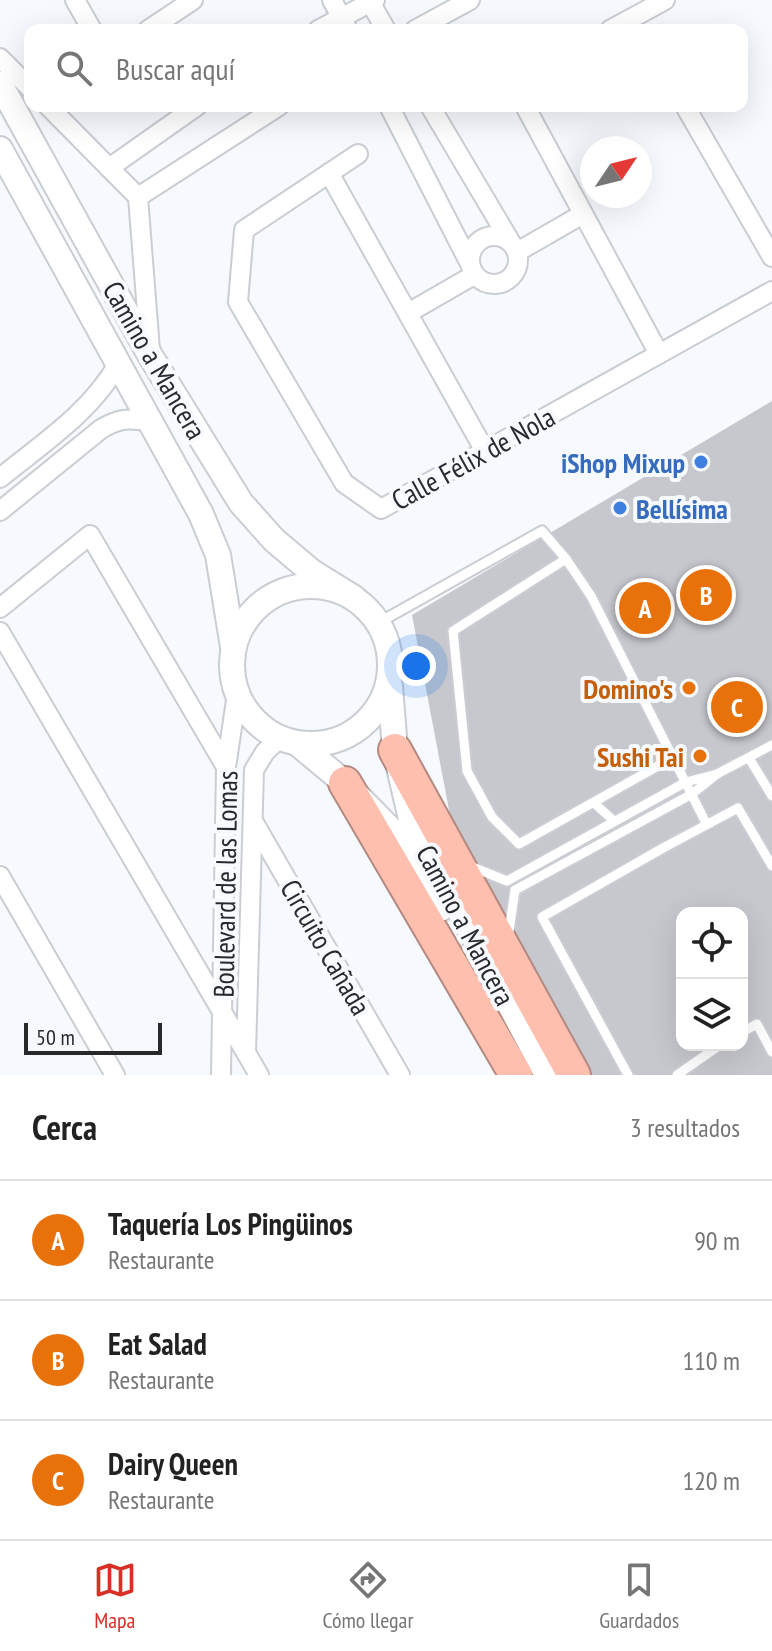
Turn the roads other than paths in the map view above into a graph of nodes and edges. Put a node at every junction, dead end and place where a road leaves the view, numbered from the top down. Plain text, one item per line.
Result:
1 (75, 0) edge
2 (193, 0) edge
3 (332, 0) edge
4 (470, 0) edge
5 (665, 0) edge
6 (372, 1) edge
7 (89, 24) edge
8 (157, 24) edge
9 (345, 24) edge
10 (383, 24) edge
11 (426, 24) edge
12 (637, 24) edge
13 (0, 58) edge
14 (24, 82) edge
15 (0, 84) edge
16 (54, 112) edge
17 (188, 112) edge
18 (270, 112) edge
19 (392, 112) edge
20 (434, 112) edge
21 (528, 112) edge
22 (688, 112) edge
23 (0, 149) edge
24 (358, 154) dead end
25 (109, 168) junction
26 (329, 173) junction
27 (138, 197) junction
28 (583, 214) junction
29 (514, 246) junction
30 (772, 257) edge
31 (471, 268) junction
32 (772, 291) edge
33 (408, 313) junction
34 (659, 354) junction
35 (151, 357) junction
36 (118, 364) junction
37 (149, 422) junction
38 (485, 451) junction
39 (0, 478) edge
40 (0, 511) edge
41 (566, 559) junction
42 (354, 598) junction
43 (0, 608) edge
44 (378, 623) junction
45 (0, 632) edge
46 (233, 647) junction
47 (390, 675) junction
48 (237, 694) junction
49 (289, 740) junction
50 (772, 745) edge
51 (395, 750) junction
52 (674, 757) junction
53 (749, 758) junction
54 (226, 767) junction
55 (717, 774) junction
56 (686, 782) junction
57 (345, 783) junction
58 (692, 794) junction
59 (772, 796) edge
60 (594, 803) junction
61 (251, 819) junction
62 (614, 821) junction
63 (706, 823) junction
64 (456, 860) junction
65 (772, 866) edge
66 (0, 876) edge
67 (506, 952) junction
68 (222, 1013) junction
69 (748, 1029) edge
70 (711, 1051) edge
71 (772, 1052) edge
72 (246, 1054) junction
73 (115, 1075) edge
74 (221, 1075) edge
75 (246, 1075) edge
76 (259, 1075) edge
77 (400, 1075) edge
78 (516, 1075) edge
79 (544, 1075) edge
80 (574, 1075) edge
81 (628, 1075) edge
82 (677, 1075) edge

1 - 7 street
2 - 8 street
3 - 9 street
4 - 11 street
5 - 12 street
6 - 9 street
6 - 10 street
13 - 14 street
15 - 35 street, Camino a Mancera
16 - 25 street
17 - 25 street
18 - 27 street
19 - 31 street
20 - 29 street
21 - 28 street
22 - 30 street
23 - 36 street, Camino a Mancera
24 - 26 street
25 - 27 street
26 - 33 street
26 - 38 street, Calle Félix de Nola
27 - 35 street
28 - 29 street
28 - 34 street
29 - 31 street
29 - 31 street
31 - 33 street
32 - 34 street, Calle Félix de Nola
33 - 38 street
34 - 38 street, Calle Félix de Nola
35 - 42 street, Camino a Mancera
36 - 37 street, Camino a Mancera
36 - 39 street
37 - 40 street
37 - 46 street, Camino a Mancera
41 - 44 lane
41 - 52 lane
41 - 60 lane
42 - 44 street
42 - 46 street
43 - 54 street
44 - 47 street
45 - 68 street
46 - 48 street
47 - 49 street
47 - 51 street, Camino a Mancera
48 - 49 street
48 - 54 street, Boulevard de las Lomas
49 - 57 street, Camino a Mancera
49 - 61 street, Boulevard de las Lomas
50 - 53 lane
51 - 64 highway
51 - 79 street, Camino a Mancera
52 - 56 lane
52 - 60 lane
53 - 55 lane
53 - 59 lane
54 - 68 street, Boulevard de las Lomas
55 - 56 lane
55 - 58 lane
56 - 58 lane
56 - 62 lane
57 - 78 highway
57 - 79 street, Camino a Mancera
58 - 63 lane
58 - 67 lane
60 - 62 lane
61 - 72 street, Boulevard de las Lomas
61 - 77 street, Circuito Cañada
62 - 64 lane
63 - 65 lane
63 - 81 lane
64 - 67 highway
66 - 73 street
67 - 80 highway
68 - 72 street
68 - 74 street, Boulevard de las Lomas
69 - 71 lane
70 - 82 lane
72 - 75 street, Boulevard de las Lomas
72 - 76 street

